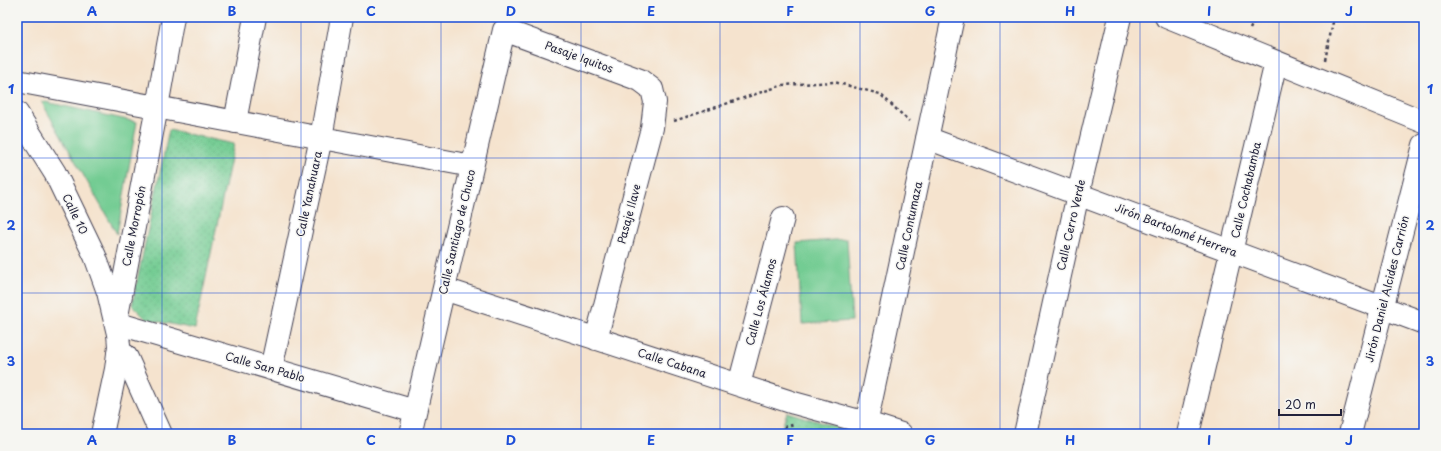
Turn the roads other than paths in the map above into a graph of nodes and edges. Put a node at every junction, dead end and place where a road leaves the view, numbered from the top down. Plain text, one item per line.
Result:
1 (172, 17) edge
2 (255, 17) edge
3 (342, 17) edge
4 (953, 17) edge
5 (1120, 17) edge
6 (1166, 17) edge
7 (504, 30) joint
8 (1276, 62) junction
9 (17, 81) edge
10 (652, 89) joint
11 (157, 107) junction
12 (17, 113) edge
13 (235, 122) junction
14 (1424, 122) edge
15 (321, 138) junction
16 (928, 138) junction
17 (1424, 145) edge
18 (472, 166) junction
19 (1078, 194) junction
20 (783, 218) dead end
21 (1231, 251) junction
22 (444, 289) junction
23 (1382, 307) junction
24 (116, 323) junction
25 (1424, 323) edge
26 (596, 339) junction
27 (118, 353) junction
28 (271, 369) junction
29 (739, 385) junction
30 (414, 427) edge
31 (866, 429) edge
32 (102, 434) edge
33 (161, 434) edge
34 (900, 434) edge
35 (1025, 434) edge
36 (1188, 434) edge
37 (1350, 434) edge

1 - 11 street, Calle Morropón
2 - 13 street
3 - 15 street, Calle Yanahuara
4 - 16 street, Calle Contumaza
5 - 19 street, Calle Cerro Verde
6 - 8 street
7 - 10 street, Pasaje Iquitos
7 - 18 street, Calle Santiago de Chuco
8 - 14 street
8 - 21 street, Calle Cochabamba
9 - 11 street
10 - 26 street, Pasaje Ilave
11 - 13 street
11 - 24 street, Calle Morropón
12 - 24 street, Calle 10
13 - 15 street
15 - 18 street
15 - 28 street, Calle Yanahuara
16 - 19 street, Jirón Bartolomé Herrera
16 - 31 street, Calle Contumaza
17 - 23 street, Jirón Daniel Alcides Carrión
18 - 22 street, Calle Santiago de Chuco
19 - 21 street, Jirón Bartolomé Herrera
19 - 35 street, Calle Cerro Verde
20 - 29 street, Calle Los Álamos
21 - 23 street, Jirón Bartolomé Herrera
21 - 36 street, Calle Cochabamba
22 - 26 street, Calle Cabana
22 - 30 street, Calle Santiago de Chuco
23 - 25 street, Jirón Bartolomé Herrera
23 - 37 street, Jirón Daniel Alcides Carrión
24 - 27 street, Calle Morropón
24 - 28 street, Calle San Pablo
26 - 29 street, Calle Cabana
27 - 32 street, Calle Morropón
27 - 33 street
28 - 30 street, Calle San Pablo
29 - 31 street, Calle Cabana
31 - 34 street, Calle Cabana

